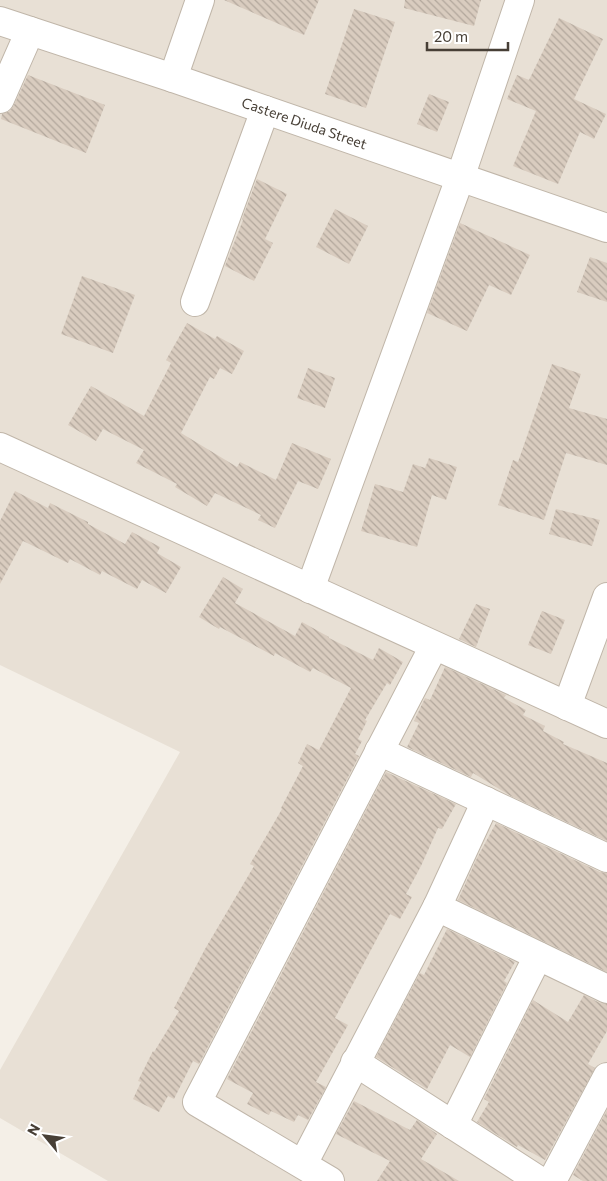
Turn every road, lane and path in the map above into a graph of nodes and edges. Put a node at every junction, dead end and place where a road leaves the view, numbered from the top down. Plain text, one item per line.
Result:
1 (200, 0) edge
2 (520, 0) edge
3 (0, 21) edge
4 (30, 31) junction
5 (173, 78) junction
6 (0, 99) edge
7 (265, 110) junction
8 (460, 178) junction
9 (607, 228) edge
10 (195, 302) dead end
11 (0, 447) edge
12 (310, 589) junction
13 (607, 598) edge
14 (434, 646) junction
15 (567, 706) junction
16 (607, 724) edge
17 (379, 751) junction
18 (486, 802) junction
19 (607, 858) edge
20 (437, 907) junction
21 (538, 956) junction
22 (607, 989) edge
23 (355, 1062) junction
24 (607, 1077) edge
25 (453, 1125) junction
26 (303, 1164) junction
27 (330, 1181) edge
28 (540, 1181) edge
29 (552, 1181) edge

1 - 5 street
2 - 8 street
3 - 4 street, Castere Diuda Street
4 - 5 street, Castere Diuda Street
4 - 6 street
5 - 7 street, Castere Diuda Street
7 - 8 street, Castere Diuda Street
7 - 10 street
8 - 9 street, Castere Diuda Street
8 - 12 street
11 - 12 street
12 - 14 street
13 - 15 street
14 - 15 street
14 - 17 street
15 - 16 street
17 - 18 street
17 - 26 street
18 - 19 street
18 - 20 street
20 - 21 street
20 - 23 street
21 - 22 street
21 - 25 street
23 - 25 street
23 - 26 street
24 - 29 street
25 - 28 street
26 - 27 street

